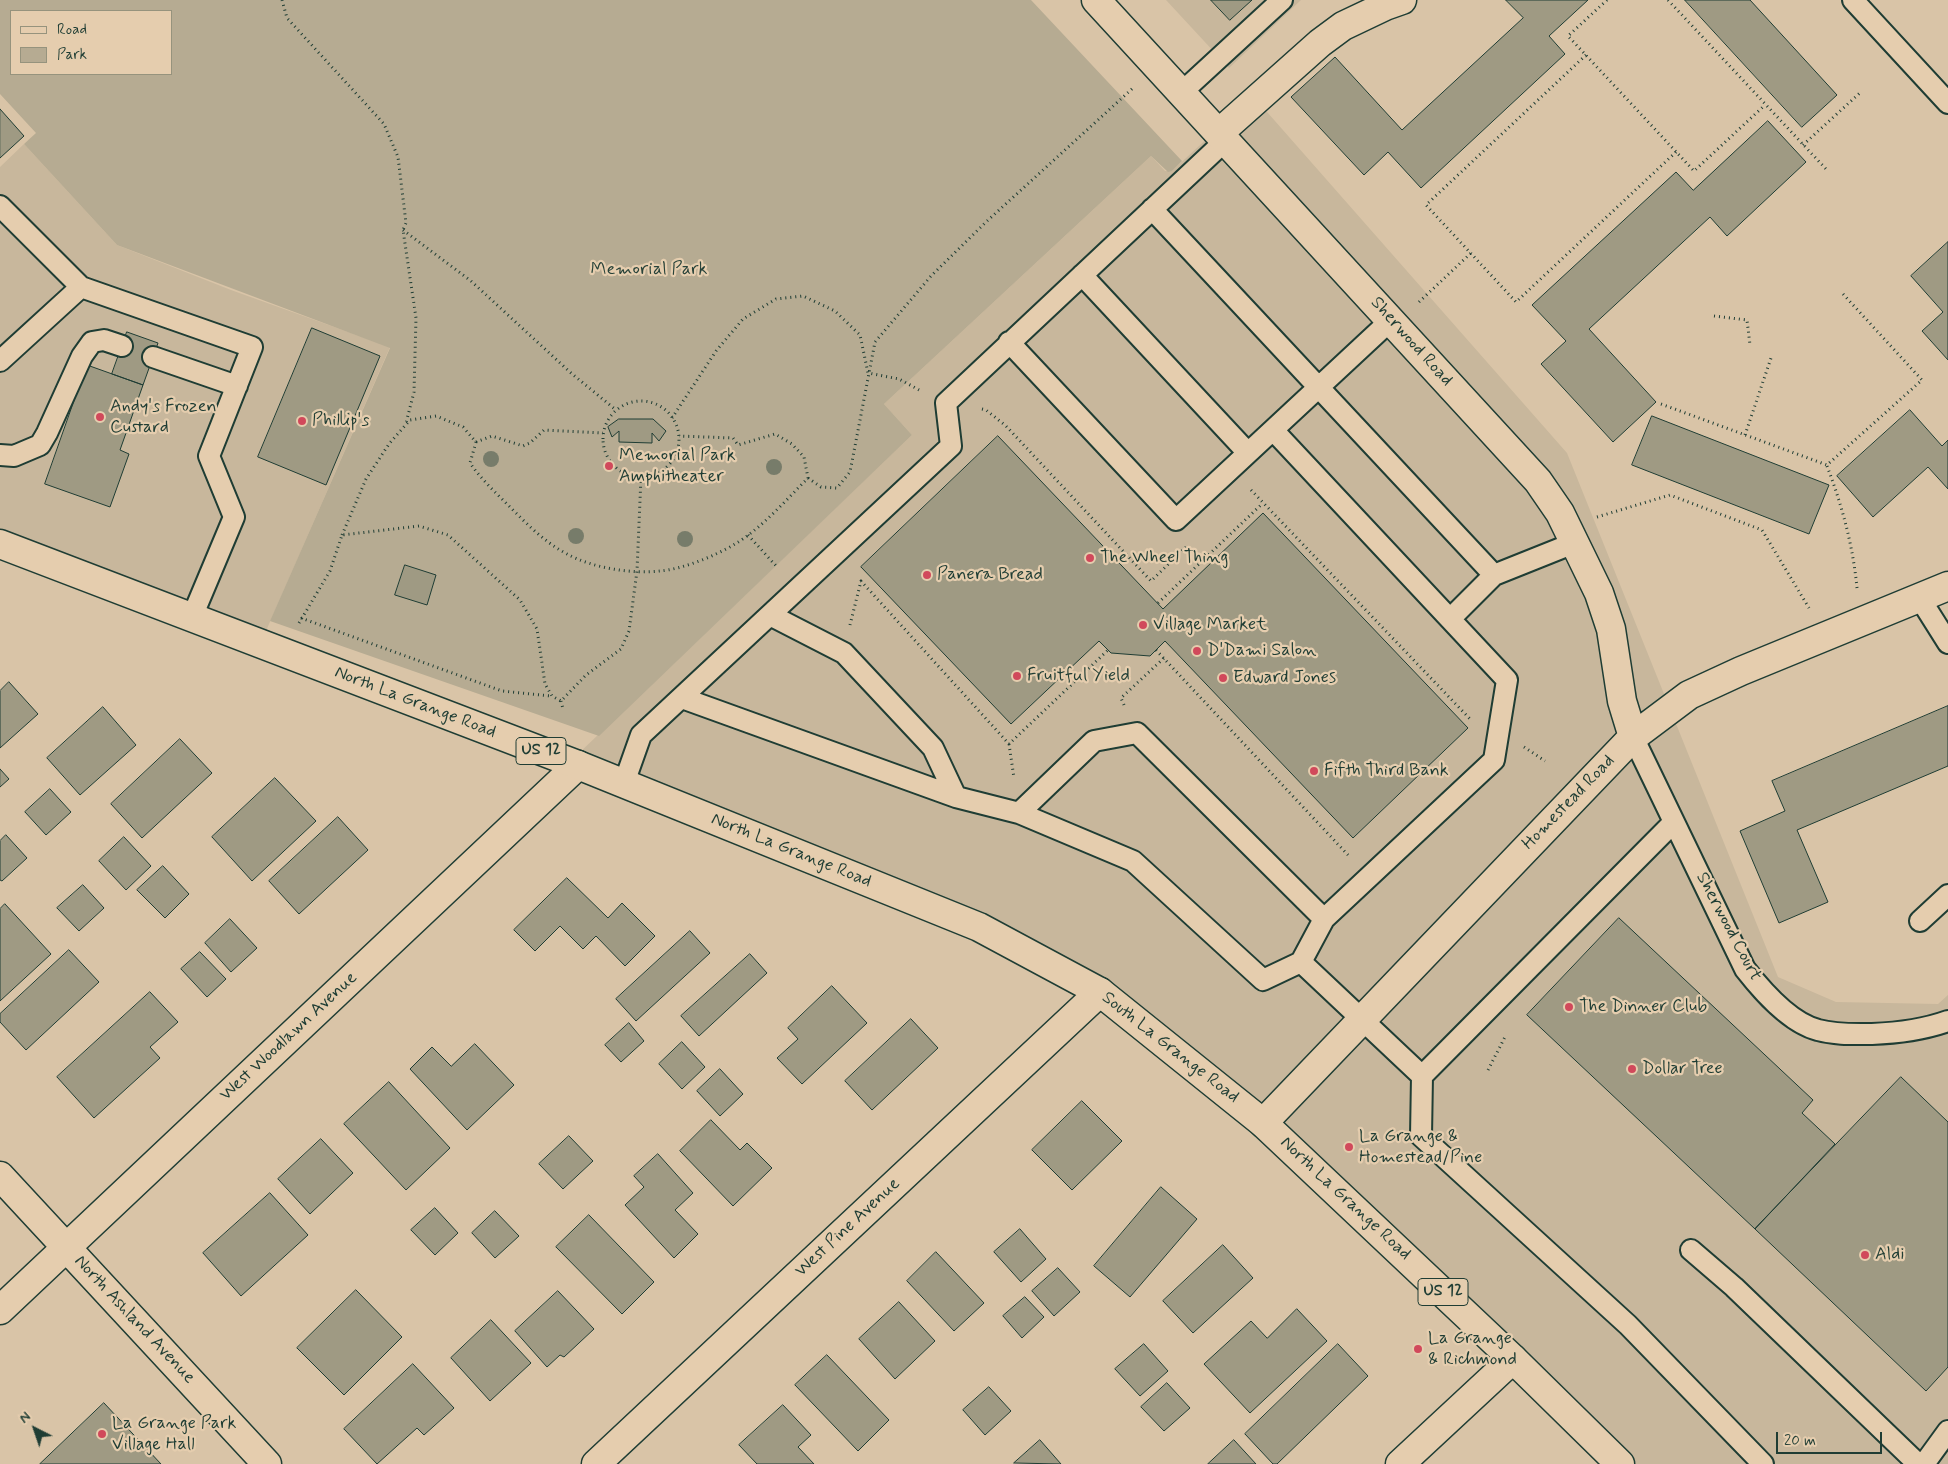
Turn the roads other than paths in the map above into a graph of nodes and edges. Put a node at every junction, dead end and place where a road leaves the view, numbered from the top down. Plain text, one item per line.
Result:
1 (1096, 0) edge
2 (1282, 0) edge
3 (1402, 0) edge
4 (1853, 0) edge
5 (1182, 92) junction
6 (1948, 103) edge
7 (1223, 136) junction
8 (0, 206) edge
9 (1152, 209) junction
10 (1082, 275) junction
11 (81, 287) junction
12 (1391, 320) junction
13 (1009, 342) junction
14 (122, 346) dead end
15 (152, 357) dead end
16 (0, 361) edge
17 (237, 386) junction
18 (1319, 387) junction
19 (1273, 430) junction
20 (1248, 453) junction
21 (0, 455) edge
22 (1574, 543) junction
23 (0, 544) edge
24 (1494, 575) junction
25 (1948, 586) edge
26 (1919, 597) junction
27 (770, 615) junction
28 (192, 617) junction
29 (1450, 619) junction
30 (1948, 643) edge
31 (682, 698) junction
32 (1633, 737) junction
33 (578, 765) junction
34 (624, 783) junction
35 (956, 796) junction
36 (1019, 813) junction
37 (1674, 822) junction
38 (1948, 895) edge
39 (1324, 919) junction
40 (1920, 921) dead end
41 (1301, 962) junction
42 (1073, 977) joint
43 (1100, 992) junction
44 (1362, 1020) junction
45 (1948, 1021) edge
46 (1422, 1076) junction
47 (1264, 1123) junction
48 (0, 1176) edge
49 (67, 1248) junction
50 (1691, 1250) dead end
51 (0, 1310) edge
52 (1513, 1359) junction
53 (1948, 1431) edge
54 (267, 1464) edge
55 (596, 1464) edge
56 (1400, 1464) edge
57 (1620, 1464) edge
58 (1763, 1464) edge
59 (1918, 1464) edge
60 (1924, 1464) edge

1 - 5 street, Sherwood Road
2 - 5 lane
3 - 7 street
4 - 6 lane
5 - 7 street, Sherwood Road
7 - 9 lane
7 - 12 street, Sherwood Road
8 - 11 lane
9 - 10 lane
9 - 18 lane
10 - 13 lane
10 - 20 lane
11 - 16 lane
11 - 17 lane
12 - 18 lane
12 - 22 street, Sherwood Road
13 - 20 lane
13 - 27 lane
14 - 21 lane
15 - 17 lane
17 - 28 lane
18 - 19 lane
18 - 24 lane
19 - 20 lane
19 - 29 lane
22 - 24 lane
22 - 32 street, Sherwood Road
23 - 28 street, North La Grange Road / US 12
24 - 29 lane
25 - 26 street, Homestead Road
26 - 30 lane
26 - 32 street, Homestead Road
27 - 31 lane
27 - 35 lane
28 - 33 street, North La Grange Road / US 12
29 - 39 lane
31 - 34 lane
31 - 35 lane
32 - 37 lane, Sherwood Court
32 - 44 street, Homestead Road
33 - 34 street, North La Grange Road / US 12
33 - 49 street, West Woodlawn Avenue
34 - 42 street, North La Grange Road / US 12
35 - 36 lane
36 - 39 lane
36 - 41 lane
37 - 45 lane, Sherwood Court
37 - 46 lane
38 - 40 lane
39 - 41 lane
41 - 44 lane
42 - 43 street, South La Grange Road / US 12
43 - 47 street, South La Grange Road / US 12
43 - 55 street, West Pine Avenue
44 - 46 lane
44 - 47 street, Homestead Road
46 - 58 lane
47 - 52 street, North La Grange Road / US 12
48 - 49 street, North Ashland Avenue
49 - 51 street, West Woodlawn Avenue
49 - 54 street, North Ashland Avenue
50 - 59 lane
52 - 56 street
52 - 57 street, North La Grange Road / US 12
53 - 60 lane

